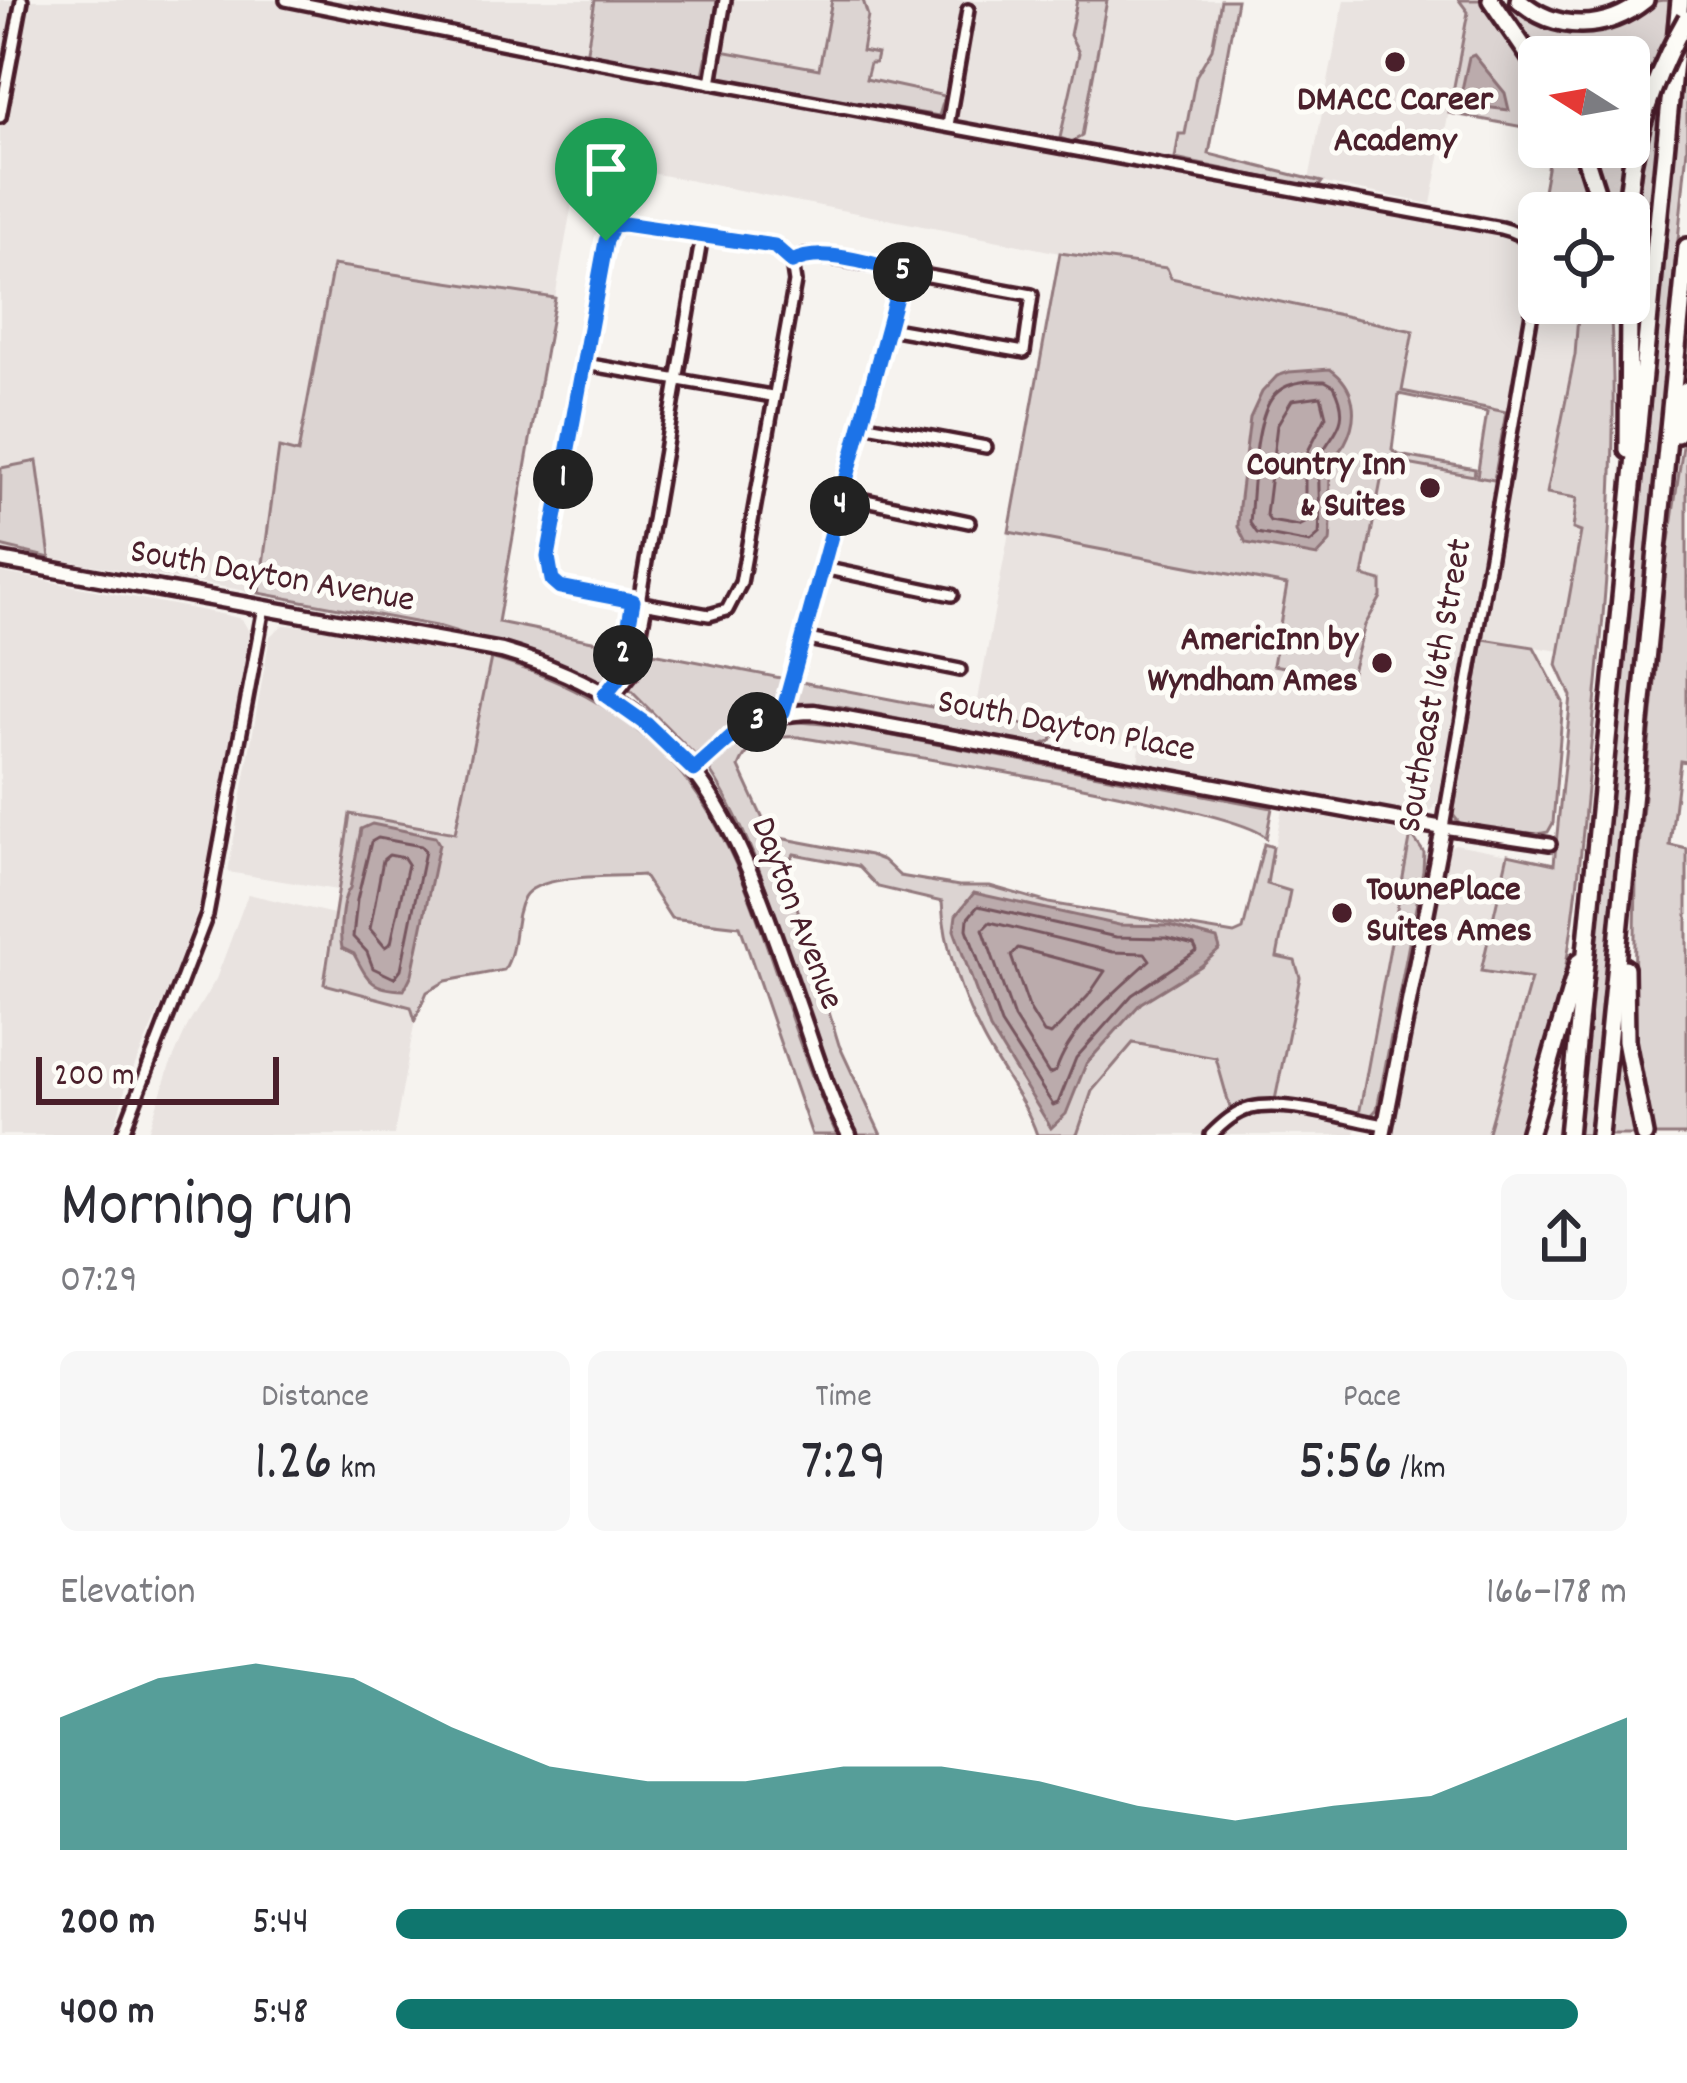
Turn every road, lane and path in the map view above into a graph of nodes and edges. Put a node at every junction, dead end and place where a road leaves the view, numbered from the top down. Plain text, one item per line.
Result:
1 (22, 0) edge
2 (286, 0) edge
3 (725, 0) edge
4 (1491, 0) edge
5 (1519, 0) edge
6 (1645, 0) edge
7 (1680, 0) edge
8 (968, 10) dead end
9 (1687, 18) edge
10 (1518, 39) edge
11 (711, 83) junction
12 (0, 117) edge
13 (948, 125) junction
14 (1629, 192) edge
15 (702, 235) junction
16 (1687, 247) edge
17 (792, 262) junction
18 (903, 271) junction
19 (1620, 324) edge
20 (1629, 324) edge
21 (888, 328) junction
22 (585, 364) junction
23 (677, 380) junction
24 (1687, 390) edge
25 (772, 396) junction
26 (1629, 422) junction
27 (862, 424) junction
28 (986, 447) dead end
29 (842, 495) junction
30 (969, 523) dead end
31 (0, 560) edge
32 (823, 568) junction
33 (952, 595) dead end
34 (639, 602) junction
35 (1621, 605) junction
36 (265, 607) junction
37 (1651, 609) junction
38 (803, 638) junction
39 (532, 660) joint
40 (960, 670) dead end
41 (608, 697) junction
42 (783, 712) junction
43 (694, 770) junction
44 (1443, 828) junction
45 (1629, 833) junction
46 (1550, 844) dead end
47 (1586, 943) junction
48 (1384, 1130) edge
49 (122, 1135) edge
50 (849, 1135) edge
51 (1211, 1135) edge
52 (1529, 1135) edge
53 (1568, 1135) edge
54 (1599, 1135) edge
55 (1644, 1135) edge

1 - 12 street
2 - 11 street
3 - 11 street
4 - 10 highway
5 - 6 highway
7 - 35 highway
8 - 13 street
9 - 14 highway, bridge
11 - 13 street
13 - 44 street, Southeast 16th Street
15 - 17 street
15 - 22 street
15 - 23 street
16 - 37 highway
17 - 18 street
17 - 25 street
18 - 21 street
18 - 21 street
19 - 26 highway
20 - 26 highway
21 - 27 street
22 - 23 street
22 - 34 street
23 - 25 street
23 - 34 street
24 - 37 highway
25 - 34 street
26 - 35 highway
27 - 28 street
27 - 29 street
29 - 30 street
29 - 32 street
31 - 36 main road, South Dayton Avenue
32 - 33 street
32 - 38 street
34 - 41 street
35 - 47 highway
36 - 39 main road, South Dayton Avenue
36 - 49 street
37 - 45 highway
38 - 40 street
38 - 42 street
39 - 41 main road, Dayton Avenue
41 - 43 main road, Dayton Avenue
42 - 43 main road
42 - 44 main road, South Dayton Place
43 - 50 main road, Dayton Avenue
44 - 46 street
44 - 48 main road, Southeast 16th Street
45 - 54 highway
45 - 55 highway
47 - 52 highway
47 - 53 highway
48 - 51 street

